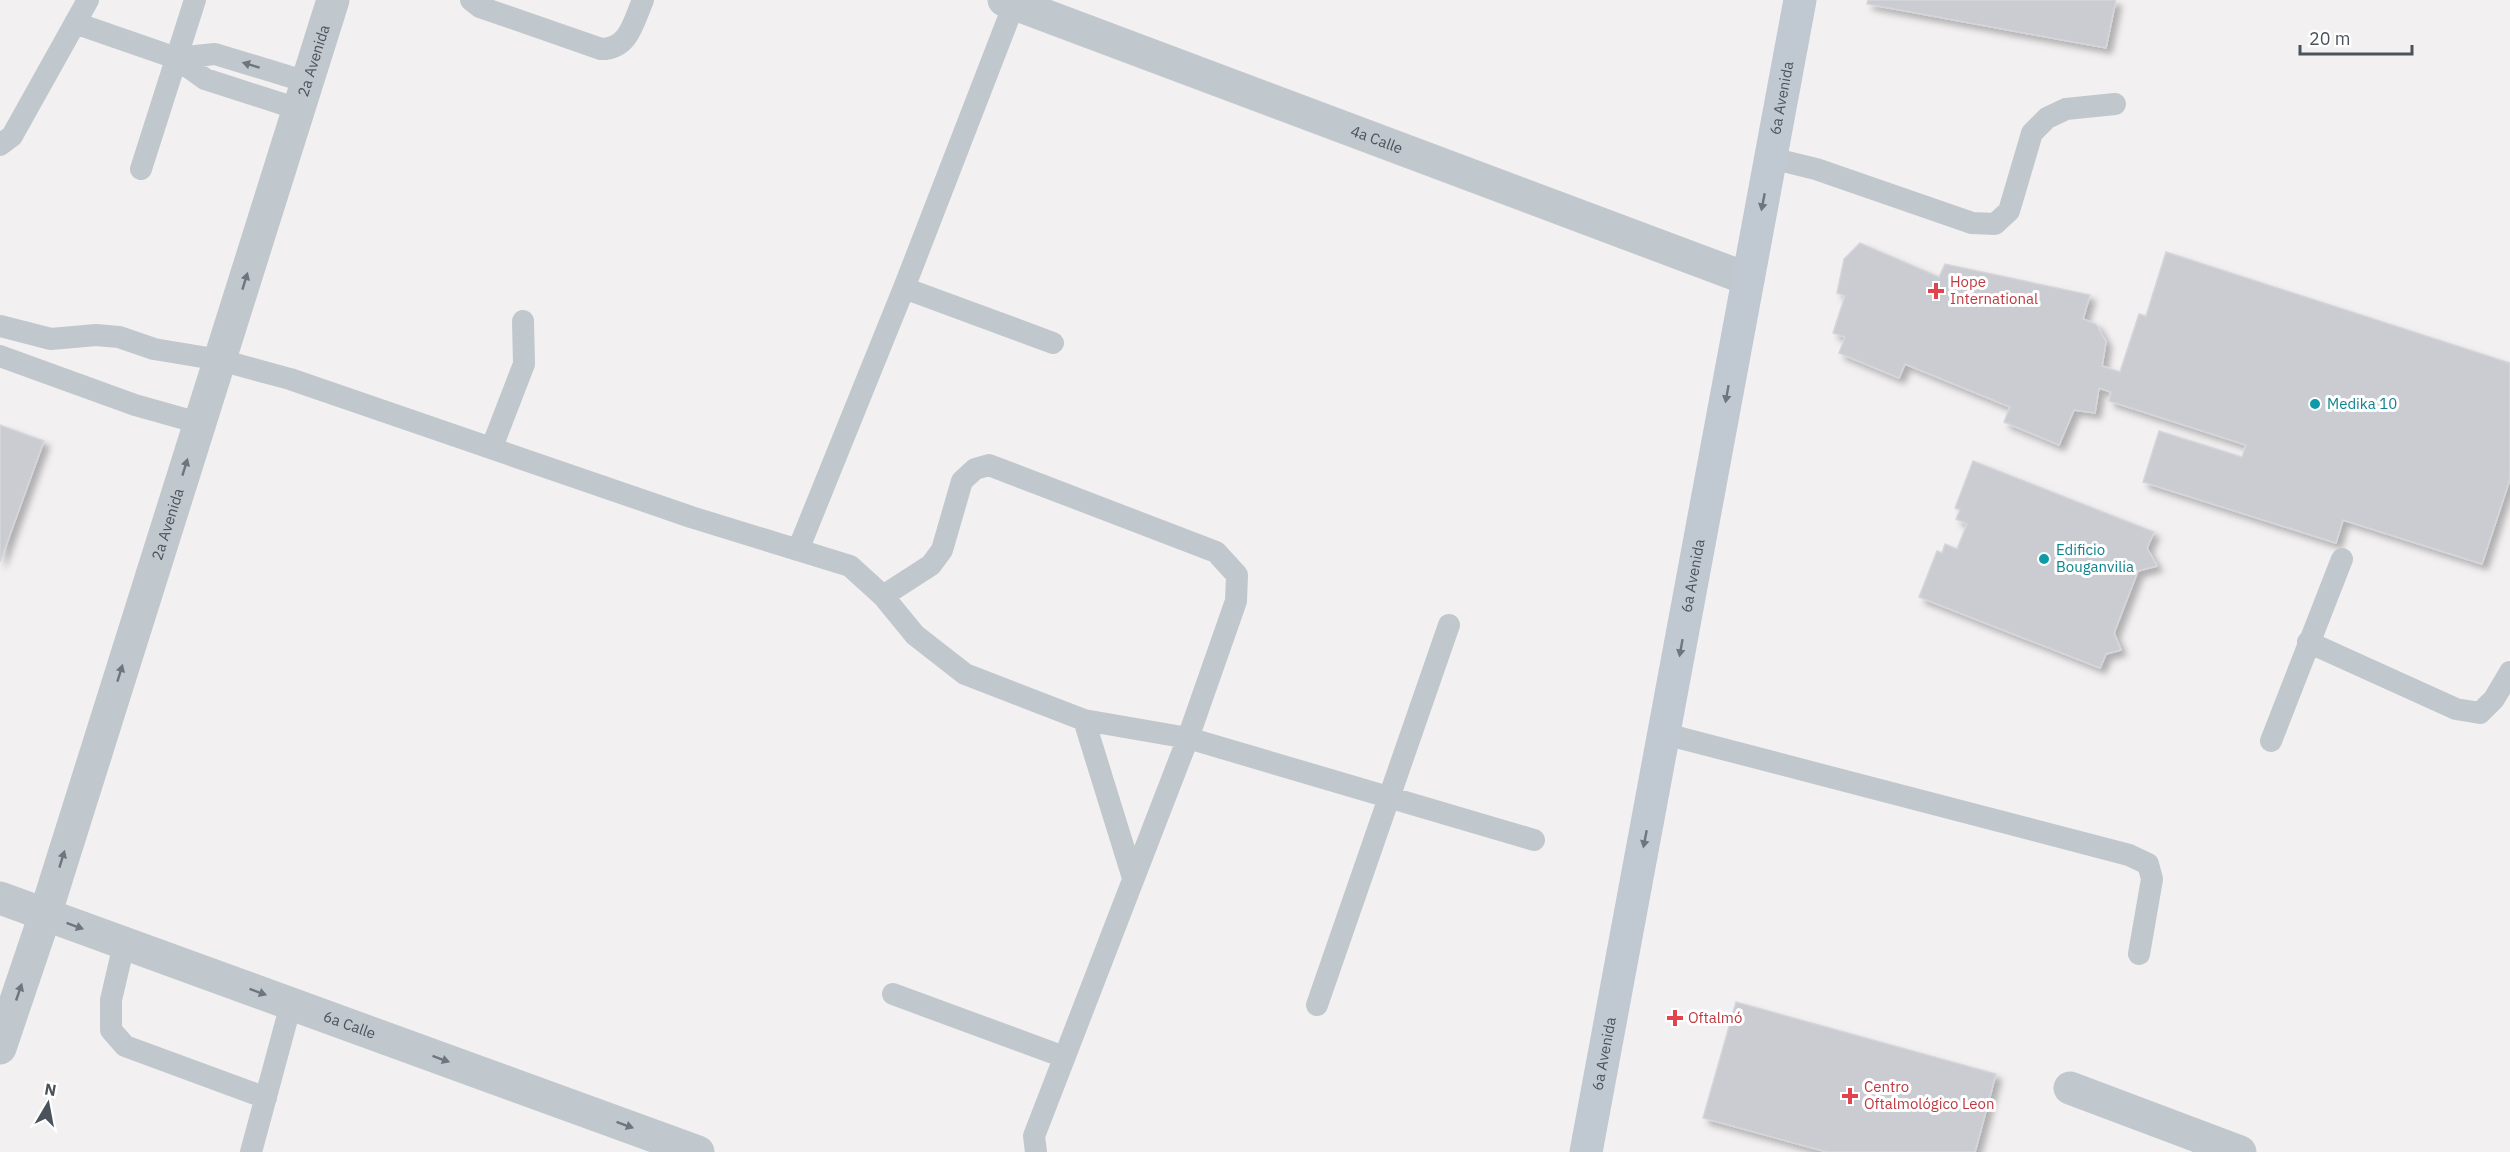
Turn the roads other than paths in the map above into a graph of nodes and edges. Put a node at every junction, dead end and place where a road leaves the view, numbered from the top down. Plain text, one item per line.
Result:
1 (88, 0) edge
2 (195, 0) edge
3 (333, 0) edge
4 (471, 0) edge
5 (643, 0) edge
6 (1800, 0) edge
7 (1009, 2) edge
8 (75, 23) junction
9 (176, 58) junction
10 (303, 96) junction
11 (2115, 104) dead end
12 (0, 145) edge
13 (1771, 158) junction
14 (141, 169) dead end
15 (1748, 279) junction
16 (904, 288) junction
17 (523, 321) dead end
18 (0, 326) edge
19 (1053, 343) dead end
20 (0, 356) edge
21 (220, 360) junction
22 (199, 423) junction
23 (492, 447) junction
24 (798, 550) junction
25 (2342, 559) dead end
26 (883, 596) junction
27 (1449, 625) dead end
28 (2308, 642) junction
29 (2510, 672) edge
30 (1084, 720) junction
31 (1665, 734) junction
32 (1188, 738) junction
33 (2271, 741) dead end
34 (1388, 797) junction
35 (1534, 840) dead end
36 (1133, 878) junction
37 (0, 898) edge
38 (45, 915) junction
39 (124, 944) junction
40 (2139, 954) dead end
41 (893, 994) dead end
42 (291, 1004) junction
43 (1317, 1005) dead end
44 (0, 1048) edge
45 (1064, 1057) junction
46 (2070, 1088) dead end
47 (266, 1098) junction
48 (251, 1152) edge
49 (699, 1152) edge
50 (1036, 1152) edge
51 (1586, 1152) edge
52 (2240, 1152) edge

1 - 8 lane
2 - 9 lane
3 - 10 street, 2a Avenida
4 - 5 lane
6 - 13 main road, 6a Avenida
7 - 15 street, 4a Calle
7 - 16 lane
8 - 9 lane
8 - 12 lane
9 - 10 lane
9 - 14 lane
21 -> 10 street, 2a Avenida
11 - 13 lane
13 -> 15 main road, 6a Avenida
15 -> 31 main road, 6a Avenida
16 - 19 lane
16 - 24 lane
17 - 23 lane
18 - 21 lane
20 - 22 lane
21 - 22 street, 2a Avenida
21 - 23 lane
38 -> 22 street, 2a Avenida
23 - 24 lane
24 - 26 lane
25 - 28 lane
26 - 30 lane
26 - 32 lane
27 - 34 lane
28 - 29 lane
28 - 33 lane
30 - 32 lane
30 - 36 lane
31 - 40 lane
31 -> 51 main road, 6a Avenida
32 - 34 lane
32 - 36 lane
34 - 35 lane
34 - 43 lane
36 - 45 lane
37 - 38 street, 6a Calle
38 -> 39 street, 6a Calle
44 -> 38 street, 2a Avenida
39 -> 42 street, 6a Calle
39 - 47 lane
41 - 45 lane
42 - 47 lane
42 -> 49 street, 6a Calle
45 - 50 lane
46 - 52 street
47 - 48 lane

